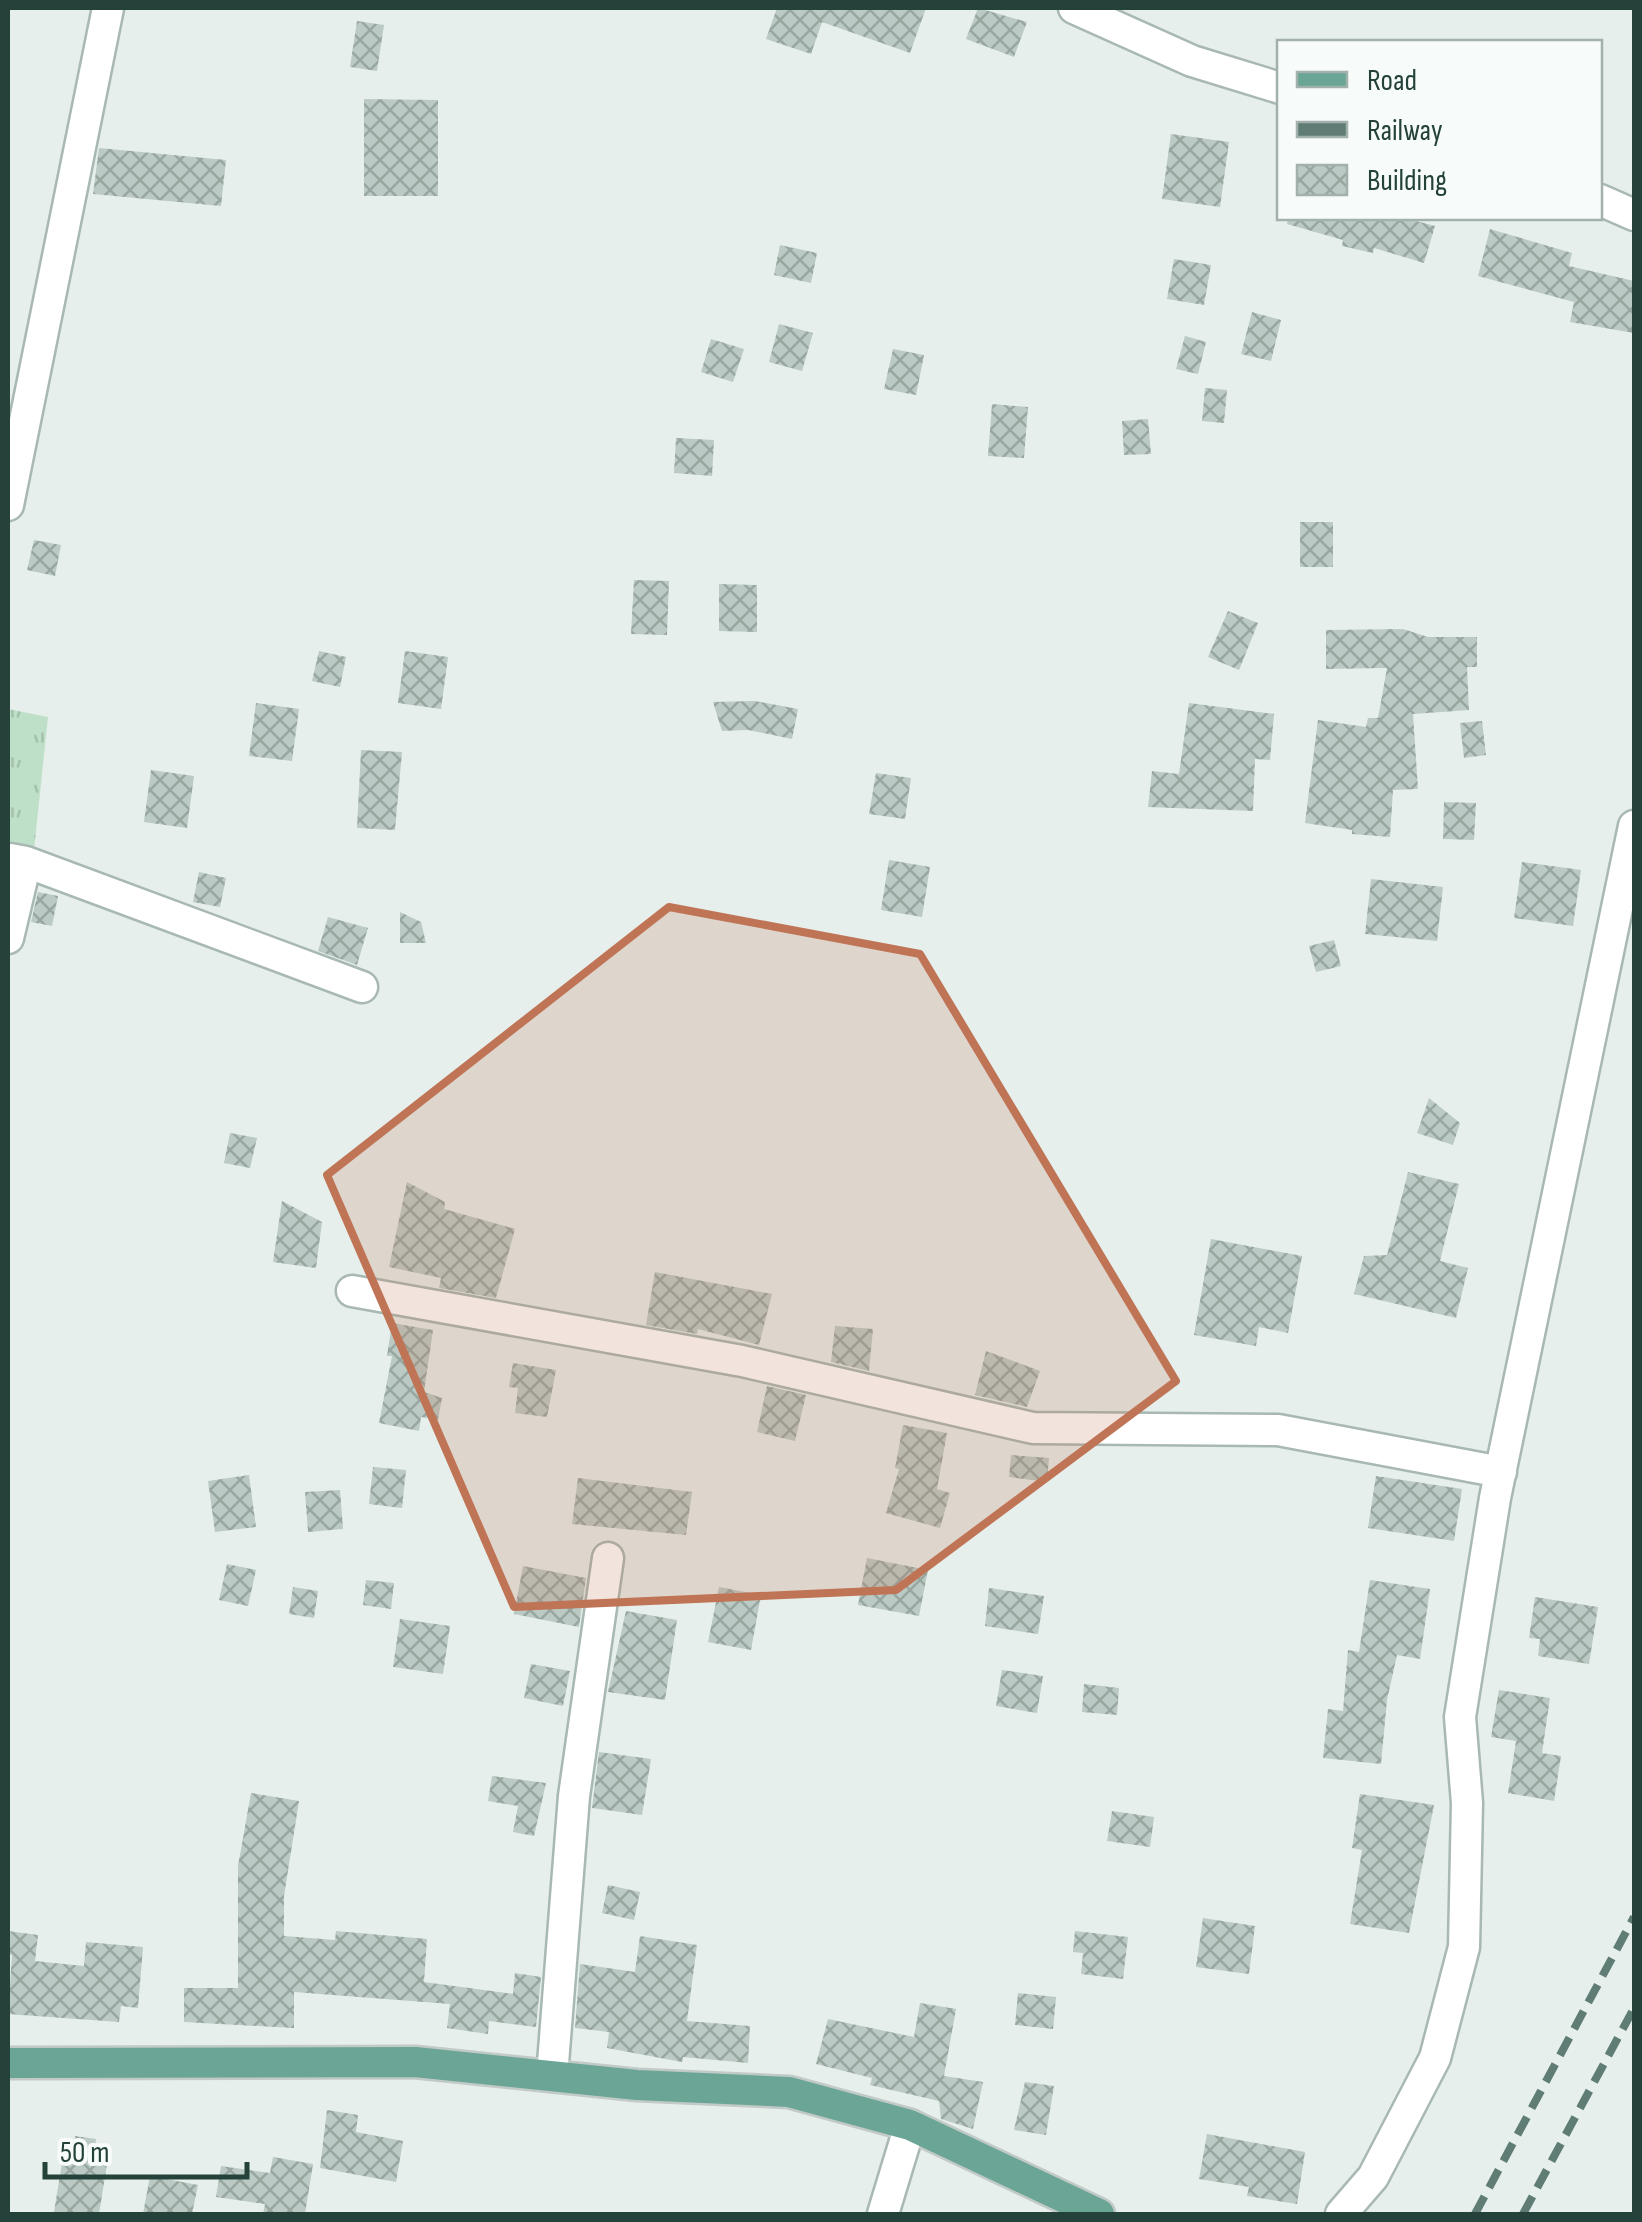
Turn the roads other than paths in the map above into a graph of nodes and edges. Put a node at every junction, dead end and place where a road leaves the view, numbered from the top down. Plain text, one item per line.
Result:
1 (108, 8) edge
2 (1074, 8) edge
3 (1277, 87) edge
4 (1602, 201) edge
5 (1634, 215) edge
6 (8, 505) edge
7 (1634, 826) edge
8 (17, 860) edge
9 (8, 938) edge
10 (362, 987) dead end
11 (352, 1291) dead end
12 (1501, 1472) junction
13 (608, 1558) dead end
14 (8, 2063) edge
15 (552, 2076) junction
16 (910, 2125) junction
17 (883, 2214) edge
18 (1100, 2214) edge
19 (1341, 2214) edge

1 - 6 street
2 - 3 street
4 - 5 street
7 - 12 street
8 - 9 street
8 - 10 street
11 - 12 street
12 - 19 street
13 - 15 street
14 - 15 main road
15 - 16 main road
16 - 17 street
16 - 18 main road

